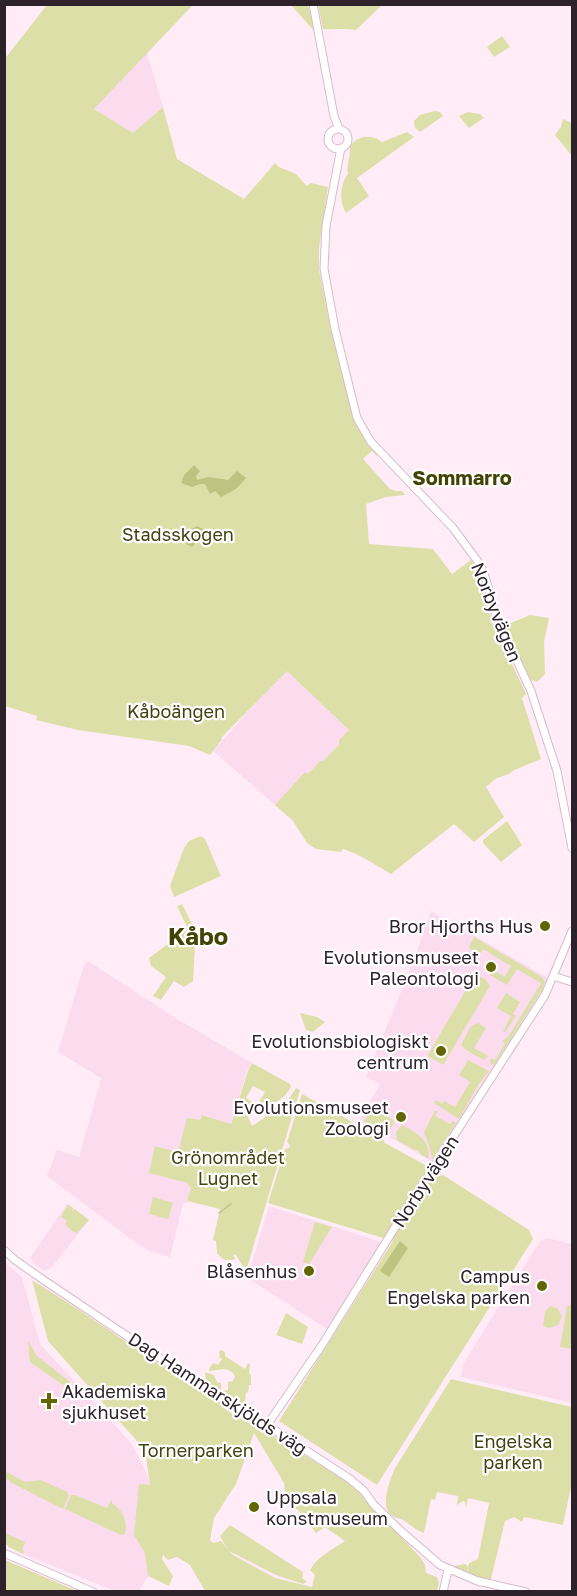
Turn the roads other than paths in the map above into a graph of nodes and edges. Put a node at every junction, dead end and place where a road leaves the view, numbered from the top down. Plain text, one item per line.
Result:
1 (313, 4) edge
2 (336, 129) junction
3 (338, 148) junction
4 (573, 849) edge
5 (573, 932) edge
6 (553, 976) junction
7 (573, 982) edge
8 (4, 1250) edge
9 (267, 1425) junction
10 (7, 1553) edge
11 (448, 1572) junction
12 (93, 1592) edge
13 (443, 1592) edge
14 (526, 1592) edge

1 - 2 street
2 - 3 street
2 - 3 street
3 - 4 street, Norbyvägen
5 - 6 street, Norbyvägen
6 - 7 street
6 - 9 street, Norbyvägen
8 - 9 street, Dag Hammarskjölds väg
9 - 11 street, Dag Hammarskjölds väg
10 - 12 street
11 - 13 street
11 - 14 street

